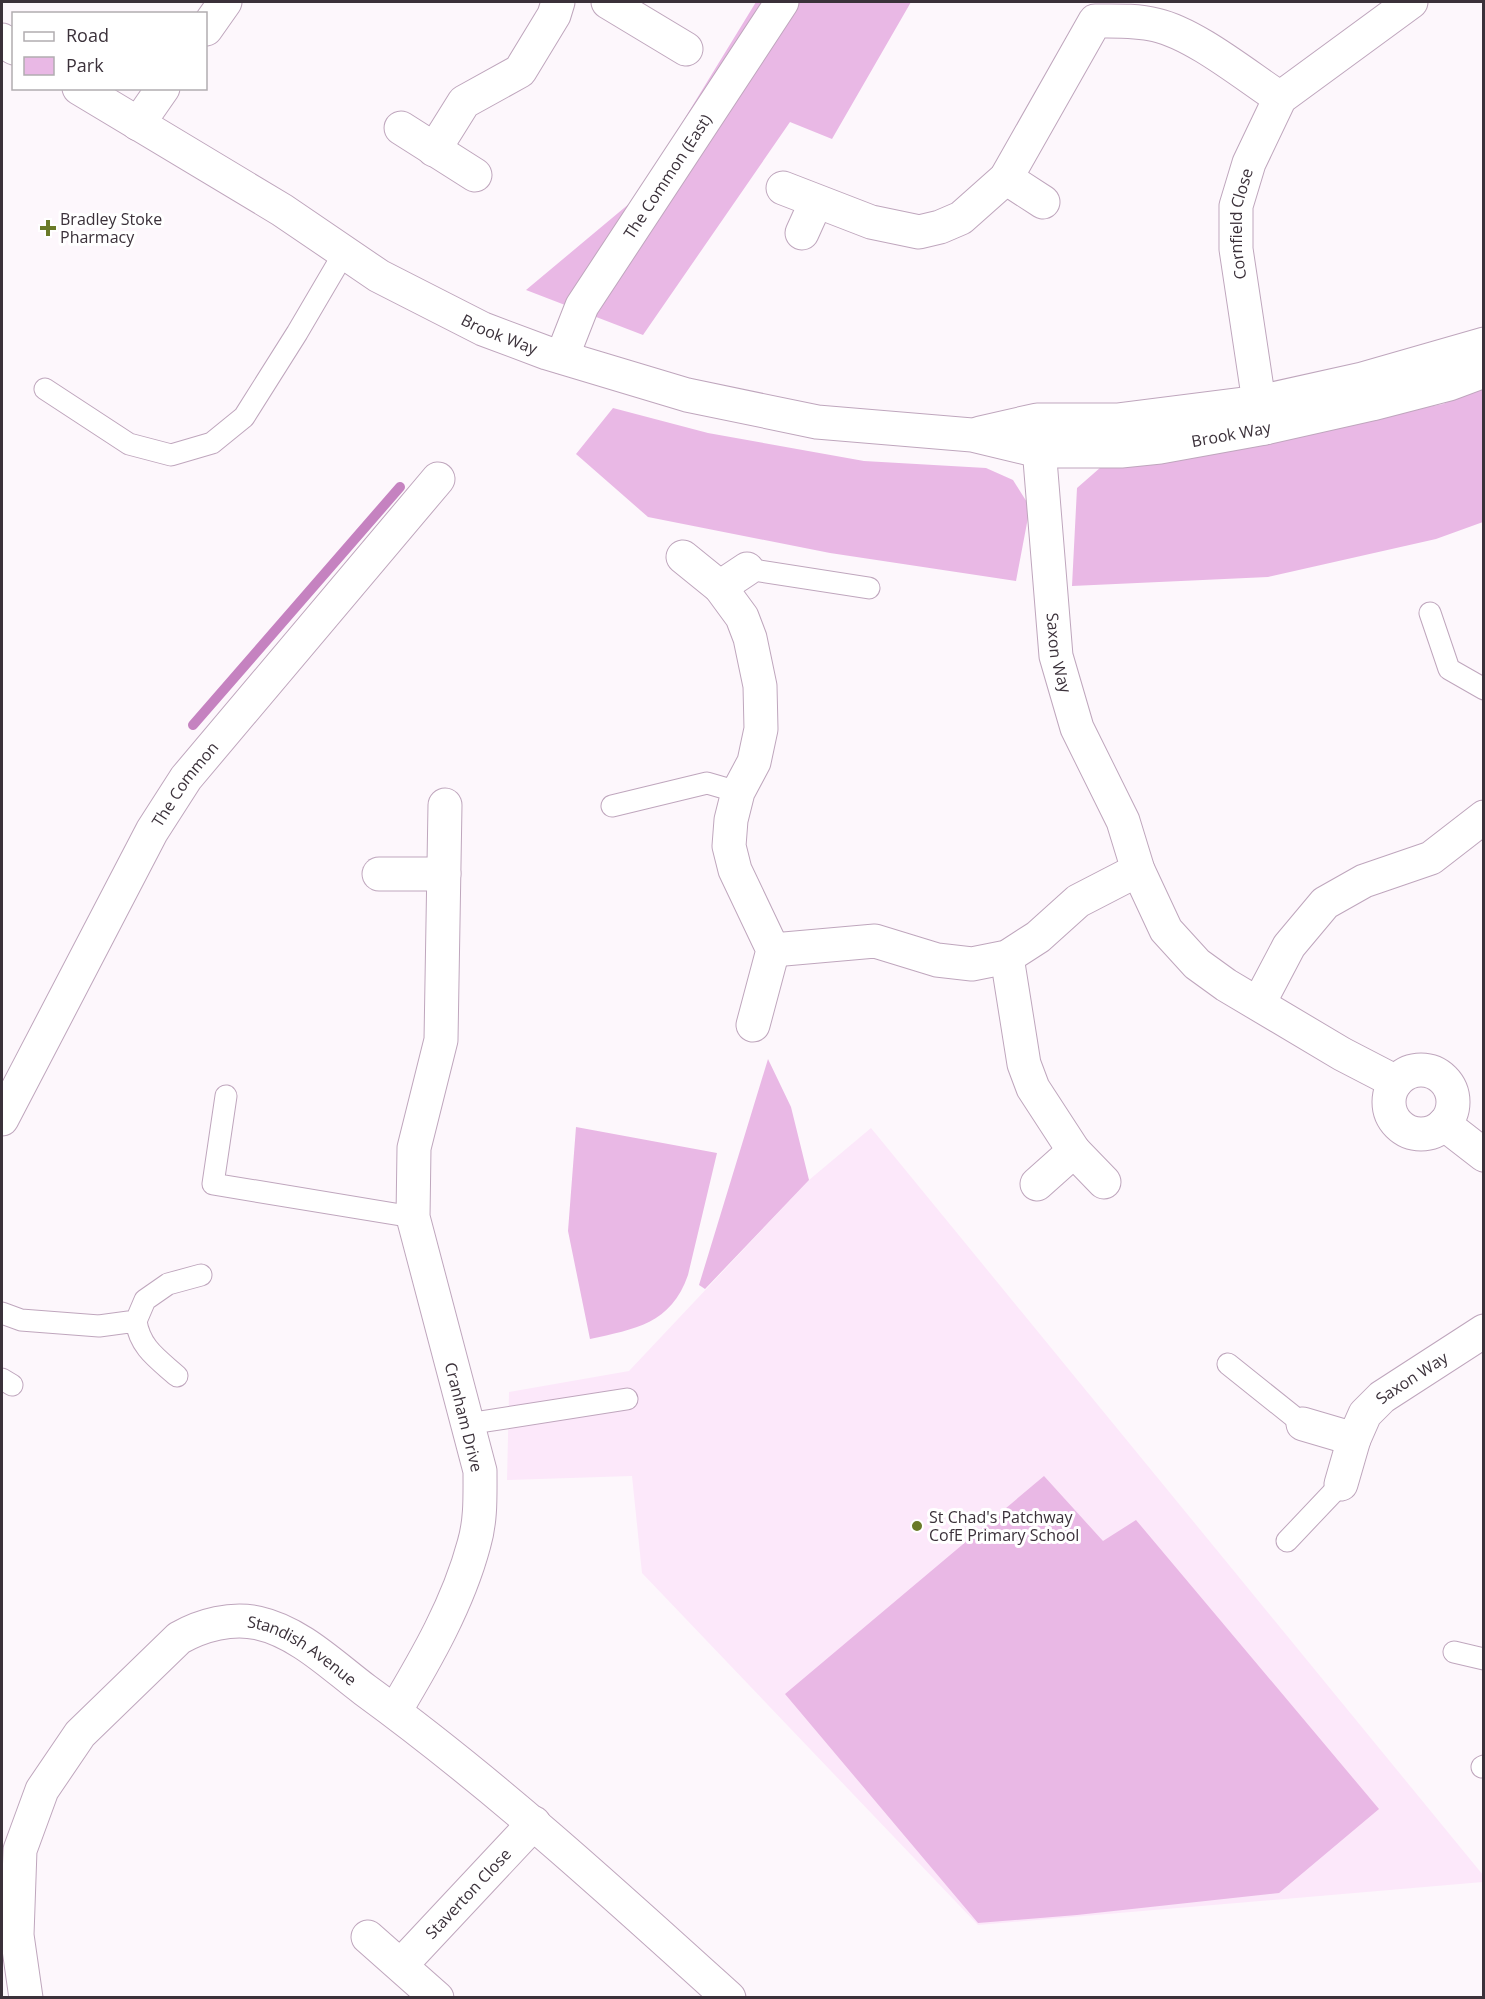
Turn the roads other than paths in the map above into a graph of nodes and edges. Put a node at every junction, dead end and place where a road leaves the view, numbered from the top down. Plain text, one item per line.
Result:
1 (225, 2) edge
2 (558, 2) edge
3 (608, 2) edge
4 (782, 2) edge
5 (1411, 2) edge
6 (1087, 11) edge
7 (207, 28) edge
8 (687, 49) dead end
9 (82, 90) edge
10 (162, 90) edge
11 (1280, 98) junction
12 (138, 124) junction
13 (401, 129) dead end
14 (434, 150) junction
15 (475, 175) dead end
16 (1006, 178) junction
17 (783, 188) dead end
18 (816, 202) junction
19 (1043, 202) dead end
20 (801, 233) dead end
21 (344, 253) junction
22 (1484, 344) edge
23 (562, 357) junction
24 (1484, 371) edge
25 (45, 389) dead end
26 (1262, 415) junction
27 (1038, 436) junction
28 (427, 481) dead end
29 (683, 557) dead end
30 (747, 569) joint
31 (720, 587) junction
32 (869, 588) dead end
33 (1430, 614) dead end
34 (1484, 689) edge
35 (738, 792) junction
36 (445, 805) dead end
37 (612, 806) dead end
38 (1484, 817) edge
39 (1138, 870) junction
40 (379, 874) dead end
41 (444, 874) junction
42 (773, 950) junction
43 (1007, 957) junction
44 (1259, 1003) junction
45 (753, 1025) dead end
46 (1396, 1082) junction
47 (226, 1096) dead end
48 (2, 1119) edge
49 (1444, 1124) junction
50 (1074, 1151) junction
51 (1484, 1155) edge
52 (1104, 1182) dead end
53 (1037, 1184) dead end
54 (413, 1217) junction
55 (201, 1275) dead end
56 (2, 1312) edge
57 (136, 1321) junction
58 (1484, 1331) edge
59 (1228, 1364) dead end
60 (177, 1377) dead end
61 (627, 1399) dead end
62 (467, 1424) junction
63 (1303, 1424) joint
64 (1354, 1439) junction
65 (1341, 1484) joint
66 (1287, 1540) dead end
67 (1454, 1652) dead end
68 (1484, 1659) edge
69 (395, 1711) junction
70 (534, 1823) junction
71 (368, 1937) dead end
72 (401, 1965) junction
73 (26, 1998) edge
74 (437, 1998) edge
75 (729, 1998) edge

1 - 7 street
2 - 14 street
3 - 8 street
4 - 23 street, The Common (East)
5 - 11 street, Cornfield Close
6 - 11 street
6 - 16 street
9 - 12 street, Brook Way
10 - 12 street
11 - 26 street, Cornfield Close
12 - 21 street, Brook Way
13 - 14 street
14 - 15 street
16 - 18 street
16 - 19 street
17 - 18 street
18 - 20 street
21 - 23 street, Brook Way
21 - 25 lane
22 - 26 street, Brook Way
23 - 27 street, Brook Way
24 - 26 street, Brook Way
26 - 27 street, Brook Way
27 - 39 street, Saxon Way
28 - 48 street, The Common
29 - 31 street
30 - 31 street
30 - 32 lane
31 - 35 street
33 - 34 lane
35 - 37 lane
35 - 42 street
36 - 41 street, Cranham Drive
38 - 44 street
39 - 43 street
39 - 44 street, Saxon Way
40 - 41 street
41 - 54 street, Cranham Drive
42 - 43 street
42 - 45 street
43 - 50 street
44 - 46 street, Saxon Way
46 - 49 street
46 - 49 street
47 - 54 lane
49 - 51 street
50 - 52 street
50 - 53 street
54 - 62 street, Cranham Drive
55 - 57 lane
56 - 57 lane
57 - 60 lane
58 - 64 street, Saxon Way
59 - 63 lane
61 - 62 lane
62 - 69 street, Cranham Drive
63 - 64 street
64 - 65 street, Saxon Way
65 - 66 lane, Saxon Way
67 - 68 lane
69 - 70 street, Standish Avenue
69 - 73 street, Standish Avenue
70 - 72 street, Staverton Close
70 - 75 street, Standish Avenue
71 - 72 street
72 - 74 street

